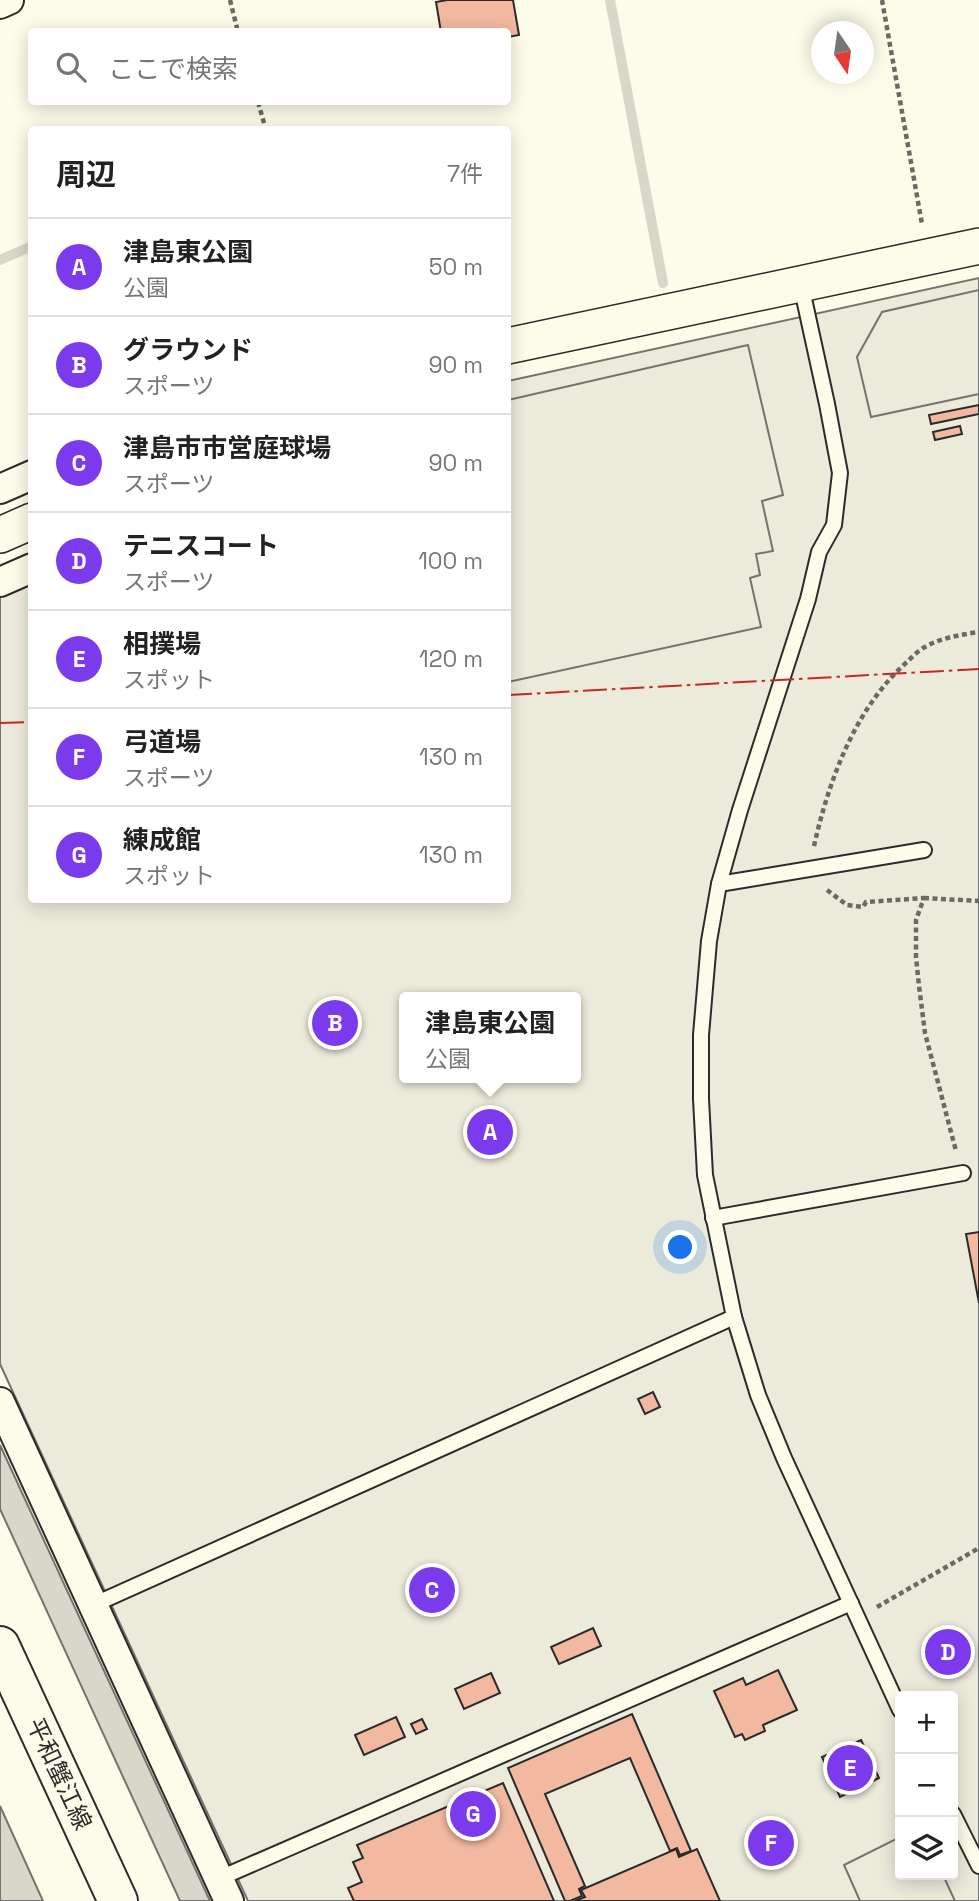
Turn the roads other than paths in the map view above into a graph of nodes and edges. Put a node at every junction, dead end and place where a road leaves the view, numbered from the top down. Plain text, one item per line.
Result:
1 (9, 0) edge
2 (0, 4) edge
3 (979, 246) edge
4 (801, 285) junction
5 (511, 345) edge
6 (28, 477) edge
7 (0, 489) edge
8 (28, 523) edge
9 (0, 535) edge
10 (28, 570) edge
11 (0, 582) edge
12 (924, 850) dead end
13 (719, 884) junction
14 (963, 1173) dead end
15 (713, 1218) junction
16 (734, 1317) junction
17 (0, 1402) edge
18 (851, 1603) junction
19 (93, 1605) junction
20 (0, 1646) edge
21 (895, 1699) edge
22 (954, 1817) edge
23 (979, 1866) edge
24 (223, 1890) edge
25 (118, 1901) edge

1 - 2 street
3 - 4 street
4 - 5 street
4 - 13 lane
6 - 7 street
8 - 9 street
10 - 11 street
12 - 13 lane
13 - 15 lane
14 - 15 lane
15 - 16 lane
16 - 18 lane
16 - 19 lane
17 - 19 street
18 - 21 lane
18 - 24 lane
19 - 24 street
20 - 25 main road, 平和蟹江線
22 - 23 lane

